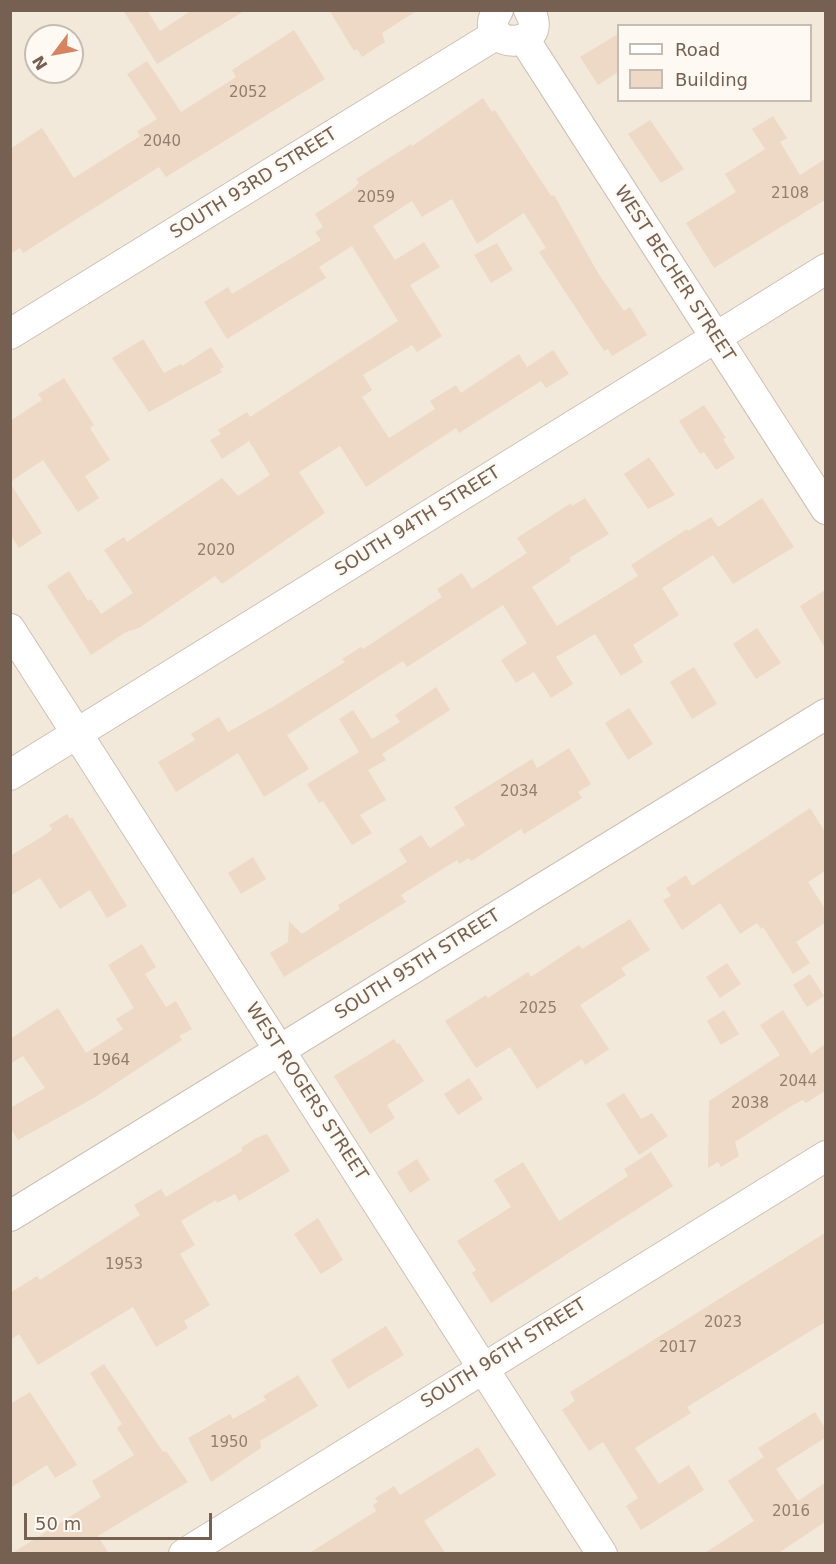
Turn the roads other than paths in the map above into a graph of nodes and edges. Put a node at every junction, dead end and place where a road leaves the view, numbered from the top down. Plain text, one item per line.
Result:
1 (518, 19) edge
2 (825, 269) edge
3 (10, 334) edge
4 (715, 338) junction
5 (825, 509) edge
6 (10, 629) edge
7 (825, 714) edge
8 (77, 734) junction
9 (10, 775) edge
10 (279, 1050) junction
11 (825, 1156) edge
12 (10, 1216) edge
13 (483, 1367) junction
14 (184, 1554) edge
15 (602, 1554) edge

1 - 3 street, SOUTH 93RD STREET
1 - 4 street, WEST BECHER STREET
2 - 4 street, SOUTH 94TH STREET
4 - 5 street, WEST BECHER STREET
4 - 8 street, SOUTH 94TH STREET
6 - 8 street, WEST ROGERS STREET
7 - 10 street, SOUTH 95TH STREET
8 - 9 street, SOUTH 94TH STREET
8 - 10 street, WEST ROGERS STREET
10 - 12 street, SOUTH 95TH STREET
10 - 13 street, WEST ROGERS STREET
11 - 13 street, SOUTH 96TH STREET
13 - 14 street, SOUTH 96TH STREET
13 - 15 street, WEST ROGERS STREET

